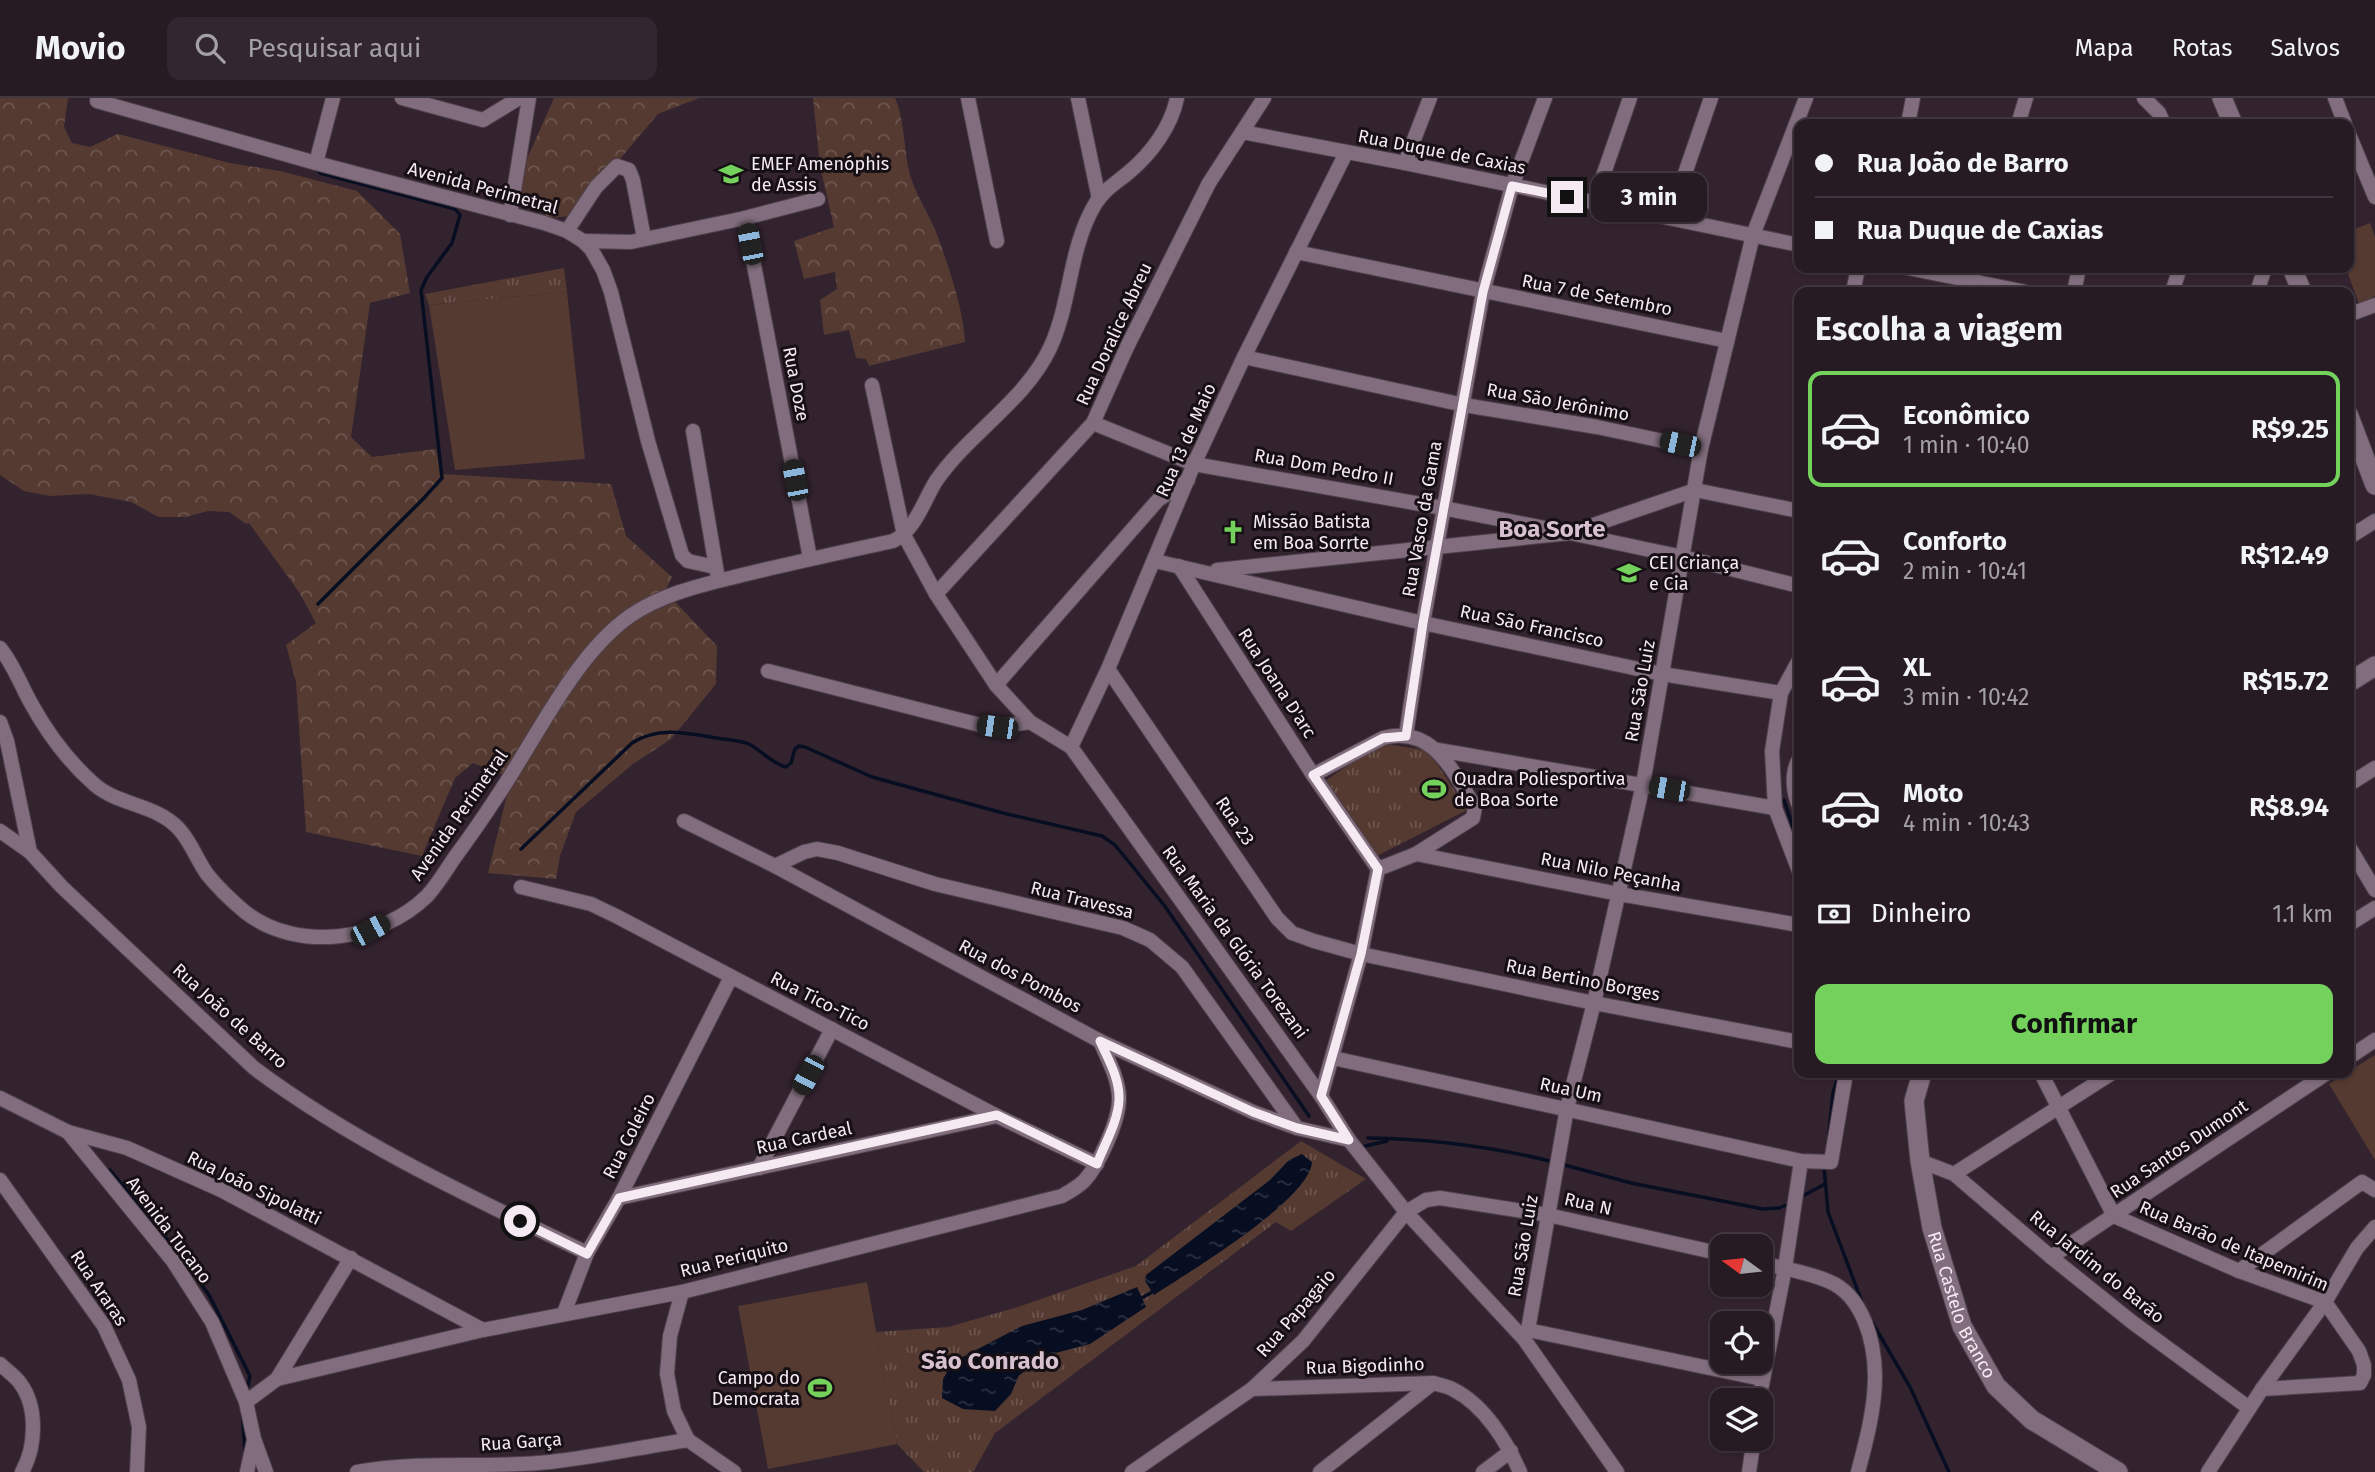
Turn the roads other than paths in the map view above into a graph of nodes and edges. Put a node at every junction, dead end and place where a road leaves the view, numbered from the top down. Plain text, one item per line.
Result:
1 (333, 98) edge
2 (402, 98) edge
3 (519, 98) edge
4 (529, 98) edge
5 (968, 98) edge
6 (1078, 98) edge
7 (1177, 98) edge
8 (1264, 98) edge
9 (1430, 98) edge
10 (1545, 98) edge
11 (1630, 98) edge
12 (1711, 98) edge
13 (1806, 98) edge
14 (1913, 98) edge
15 (2026, 98) edge
16 (2144, 98) edge
17 (2222, 98) edge
18 (2335, 98) edge
19 (98, 100) edge
20 (1798, 119) edge
21 (1909, 119) edge
22 (2020, 119) edge
23 (2162, 119) edge
24 (2231, 119) edge
25 (2343, 119) edge
26 (1794, 129) edge
27 (1242, 132) junction
28 (2354, 146) edge
29 (1346, 153) junction
30 (316, 163) junction
31 (1405, 163) junction
32 (1512, 186) junction
33 (2375, 197) edge
34 (818, 199) dead end
35 (1098, 199) junction
36 (1594, 202) junction
37 (510, 215) junction
38 (1670, 217) junction
39 (745, 218) junction
40 (567, 232) junction
41 (1753, 235) junction
42 (644, 238) junction
43 (583, 241) junction
44 (997, 241) dead end
45 (1794, 244) edge
46 (1296, 252) junction
47 (1935, 273) edge
48 (1972, 280) edge
49 (2004, 287) edge
50 (1483, 292) junction
51 (2375, 305) edge
52 (2354, 313) edge
53 (1727, 341) junction
54 (1244, 357) junction
55 (872, 386) dead end
56 (1464, 405) junction
57 (1093, 424) junction
58 (2354, 430) edge
59 (692, 431) dead end
60 (1701, 449) junction
61 (1194, 464) junction
62 (1188, 480) junction
63 (2375, 485) edge
64 (1695, 490) junction
65 (1443, 508) junction
66 (1794, 509) edge
67 (2375, 521) edge
68 (1570, 533) junction
69 (2354, 534) edge
70 (904, 535) junction
71 (1437, 547) junction
72 (1683, 557) junction
73 (810, 558) junction
74 (1155, 561) junction
75 (1179, 566) junction
76 (1204, 571) junction
77 (717, 574) junction
78 (1794, 585) edge
79 (936, 594) junction
80 (1423, 623) junction
81 (0, 648) edge
82 (2375, 666) edge
83 (1108, 669) junction
84 (1794, 669) edge
85 (768, 671) dead end
86 (1662, 674) junction
87 (2354, 679) edge
88 (996, 685) junction
89 (1781, 693) junction
90 (0, 722) edge
91 (1030, 722) junction
92 (1406, 736) junction
93 (1071, 747) junction
94 (1438, 750) junction
95 (2375, 768) edge
96 (1313, 775) junction
97 (2354, 781) edge
98 (1643, 784) junction
99 (1775, 808) junction
100 (684, 821) dead end
101 (0, 831) edge
102 (30, 852) junction
103 (1416, 854) junction
104 (2354, 855) edge
105 (1794, 858) edge
106 (775, 866) junction
107 (1378, 869) junction
108 (521, 887) dead end
109 (2375, 890) edge
110 (1619, 894) junction
111 (2375, 908) edge
112 (2354, 921) edge
113 (1794, 924) edge
114 (1361, 954) junction
115 (731, 977) junction
116 (1594, 1003) junction
117 (832, 1029) junction
118 (2375, 1040) edge
119 (1100, 1041) junction
120 (1794, 1041) edge
121 (2354, 1054) edge
122 (1333, 1058) junction
123 (1845, 1078) edge
124 (1921, 1078) edge
125 (2043, 1078) edge
126 (2104, 1078) edge
127 (2320, 1078) edge
128 (1321, 1096) junction
129 (0, 1098) edge
130 (2057, 1107) junction
131 (1567, 1108) junction
132 (997, 1115) junction
133 (1297, 1128) junction
134 (68, 1132) junction
135 (1349, 1140) junction
136 (1801, 1161) junction
137 (1920, 1161) junction
138 (1097, 1164) junction
139 (759, 1168) junction
140 (1954, 1174) junction
141 (0, 1180) edge
142 (2375, 1190) edge
143 (619, 1198) junction
144 (1406, 1212) junction
145 (1548, 1215) junction
146 (2114, 1216) junction
147 (2375, 1227) edge
148 (1710, 1251) edge
149 (587, 1254) junction
150 (2051, 1257) junction
151 (351, 1258) junction
152 (1773, 1266) edge
153 (1785, 1268) junction
154 (2239, 1271) junction
155 (682, 1292) junction
156 (2325, 1302) junction
157 (564, 1313) junction
158 (483, 1330) junction
159 (1526, 1335) junction
160 (0, 1364) edge
161 (1762, 1378) junction
162 (277, 1379) junction
163 (1433, 1383) junction
164 (1761, 1388) edge
165 (2262, 1388) junction
166 (1252, 1389) junction
167 (246, 1402) junction
168 (2249, 1408) junction
169 (254, 1438) junction
170 (688, 1440) junction
171 (1511, 1451) junction
172 (1752, 1451) edge
173 (390, 1469) edge
174 (1616, 1470) edge
175 (22, 1472) edge
176 (137, 1472) edge
177 (250, 1472) edge
178 (266, 1472) edge
179 (357, 1472) edge
180 (734, 1472) edge
181 (1132, 1472) edge
182 (1320, 1472) edge
183 (1483, 1472) edge
184 (1520, 1472) edge
185 (1633, 1472) edge
186 (1748, 1472) edge
187 (1858, 1472) edge
188 (2118, 1472) edge
189 (2208, 1472) edge

1 - 30 street
2 - 3 street
4 - 37 street
5 - 44 street
6 - 35 street
7 - 35 street
8 - 27 street, Rua Doralice Abreu
9 - 31 street
10 - 32 street, Rua Vasco da Gama
11 - 36 street
12 - 38 street
13 - 20 street, Rua São Luiz
14 - 21 street
15 - 22 street
16 - 23 street
17 - 24 street
18 - 25 street
19 - 30 street, Avenida Perimetral
26 - 41 street, Rua São Luiz
27 - 29 street, Rua Duque de Caxias
27 - 57 street, Rua Doralice Abreu
28 - 33 street
29 - 31 street, Rua Duque de Caxias
29 - 46 street, Rua 13 de Maio
30 - 37 street, Avenida Perimetral
31 - 32 street, Rua Duque de Caxias
32 - 36 street, Rua Duque de Caxias
32 - 50 street, Rua Vasco da Gama
34 - 39 street
35 - 70 street
36 - 38 street, Rua Duque de Caxias
37 - 40 street, Avenida Perimetral
38 - 41 street, Rua Duque de Caxias
39 - 42 street
39 - 73 street, Rua Doze
40 - 42 street
40 - 43 street, Avenida Perimetral
41 - 45 street, Rua Duque de Caxias
41 - 53 street, Rua São Luiz
42 - 43 street
43 - 77 street, Avenida Perimetral
46 - 50 street, Rua 7 de Setembro
46 - 54 street, Rua 13 de Maio
47 - 48 street
48 - 49 street
50 - 53 street, Rua 7 de Setembro
50 - 56 street, Rua Vasco da Gama
51 - 52 street
53 - 60 street, Rua São Luiz
54 - 56 street, Rua São Jerônimo
54 - 61 street, Rua 13 de Maio
55 - 70 street, Rua Maria da Glória Torezani
56 - 60 street, Rua São Jerônimo
56 - 65 street, Rua Vasco da Gama
57 - 61 street, Rua Dom Pedro II
57 - 79 street, Rua Doralice Abreu
58 - 63 street
59 - 77 street
60 - 64 street, Rua São Luiz
61 - 62 street, Rua 13 de Maio
61 - 65 street, Rua Dom Pedro II
62 - 74 street, Rua 13 de Maio
62 - 88 street
64 - 66 street
64 - 68 street
64 - 72 street, Rua São Luiz
65 - 68 street, Rua Dom Pedro II
65 - 71 street, Rua Vasco da Gama
67 - 69 street
68 - 71 street
68 - 72 street, Rua Dom Pedro II
70 - 73 street, Avenida Perimetral
70 - 79 street, Rua Maria da Glória Torezani
71 - 76 street
71 - 80 street, Rua Vasco da Gama
72 - 78 street, Rua Dom Pedro II
72 - 86 street, Rua São Luiz
73 - 77 street, Avenida Perimetral
74 - 75 street, Rua São Francisco
74 - 83 street, Rua 13 de Maio
75 - 76 street, Rua São Francisco
75 - 96 street, Rua Joana D'arc
76 - 80 street, Rua São Francisco
77 - 81 street, Avenida Perimetral
79 - 88 street, Rua Maria da Glória Torezani
80 - 86 street, Rua São Francisco
80 - 92 street, Rua Vasco da Gama
82 - 87 street
83 - 93 street, Rua 13 de Maio
83 - 114 street, Rua 23
84 - 89 street
85 - 91 street
86 - 89 street, Rua São Francisco
86 - 98 street, Rua São Luiz
88 - 91 street, Rua Maria da Glória Torezani
89 - 99 street
90 - 102 street
91 - 93 street, Rua Maria da Glória Torezani
92 - 94 street
92 - 96 street
93 - 128 street, Rua Maria da Glória Torezani
94 - 98 street
94 - 103 street
95 - 97 street
96 - 107 street, Rua Joana D'arc
98 - 99 street
98 - 110 street, Rua São Luiz
99 - 105 street
100 - 106 street, Rua dos Pombos
101 - 102 street, Rua João de Barro
102 - 149 street, Rua João de Barro
103 - 107 street
103 - 110 street, Rua Nilo Peçanha
104 - 109 street
106 - 119 street, Rua dos Pombos
106 - 133 street, Rua Travessa
107 - 114 street
108 - 115 street, Rua Tico-Tico
110 - 113 street, Rua Nilo Peçanha
110 - 116 street, Rua São Luiz
111 - 112 street
114 - 116 street, Rua Bertino Borges
114 - 122 street
115 - 117 street, Rua Tico-Tico
115 - 143 street, Rua Coleiro
116 - 120 street, Rua Bertino Borges
116 - 131 street, Rua São Luiz
117 - 132 street, Rua Tico-Tico
117 - 139 street
118 - 121 street
119 - 133 street, Rua dos Pombos
119 - 138 street, Rua Periquito
122 - 128 street
122 - 131 street, Rua Um
123 - 136 street, Rua Um
124 - 137 street, Rua Castelo Branco
125 - 130 street, Rua Barão de Itapemirim
126 - 130 street
127 - 146 street, Rua Santos Dumont
128 - 135 street, Rua Maria da Glória Torezani
129 - 134 street, Rua João Sipolatti
130 - 140 street
130 - 146 street, Rua Barão de Itapemirim
131 - 136 street, Rua Um
131 - 145 street, Rua São Luiz
132 - 138 street, Rua Tico-Tico
132 - 139 street, Rua Cardeal
133 - 135 street, Rua dos Pombos
134 - 151 street, Rua João Sipolatti
134 - 167 street, Avenida Tucano
135 - 144 street, Rua Maria da Glória Torezani
136 - 153 street
137 - 140 street, Rua Jardim do Barão
137 - 188 street, Rua Castelo Branco
138 - 155 street, Rua Periquito
139 - 143 street, Rua Cardeal
140 - 150 street, Rua Jardim do Barão
141 - 176 street, Rua Araras
142 - 154 street
143 - 149 street, Rua Coleiro
144 - 145 street, Rua N
144 - 159 street, Rua Maria da Glória Torezani
144 - 166 street, Rua Papagaio
145 - 148 street, Rua N
145 - 159 street, Rua São Luiz
146 - 150 street, Rua Santos Dumont
146 - 154 street, Rua Barão de Itapemirim
147 - 156 street
149 - 157 street, Rua Coleiro
150 - 168 street, Rua Jardim do Barão
151 - 158 street, Rua João Sipolatti
151 - 162 street
152 - 153 street
153 - 161 street
153 - 187 street
154 - 156 street, Rua Barão de Itapemirim
155 - 157 street, Rua Periquito
155 - 170 street
156 - 165 street
156 - 165 street, Rua Barão de Itapemirim
157 - 158 street, Rua Periquito
158 - 162 street, Rua Periquito
159 - 161 street
159 - 174 street, Rua Maria da Glória Torezani
160 - 175 street
161 - 164 street
162 - 167 street, Rua Periquito
163 - 166 street, Rua Bigodinho
163 - 171 street, Rua Bigodinho
163 - 182 street
165 - 168 street
166 - 181 street, Rua Papagaio
167 - 169 street, Avenida Tucano
168 - 189 street
169 - 177 street, Avenida Tucano
169 - 178 street, Avenida Tucano
170 - 173 street, Rua Garça
170 - 180 street
171 - 183 street
171 - 184 street, Rua Bigodinho
172 - 186 street
173 - 179 street, Rua Garça
174 - 185 street
177 - 178 street

